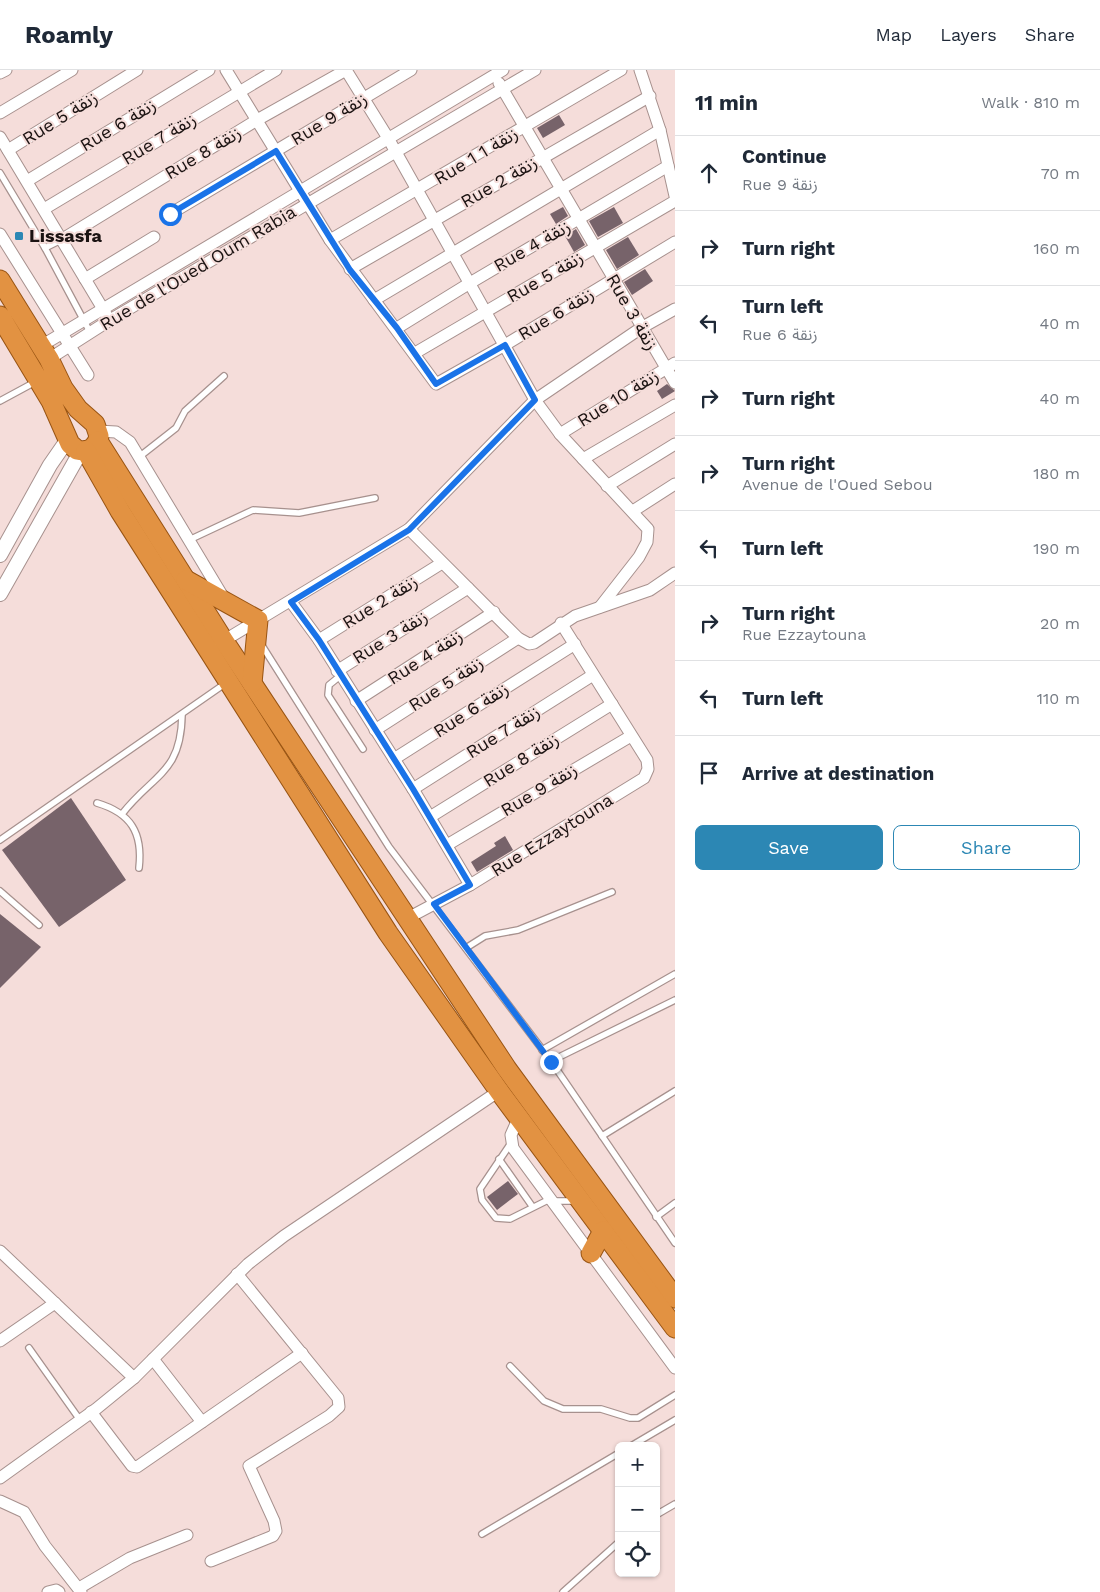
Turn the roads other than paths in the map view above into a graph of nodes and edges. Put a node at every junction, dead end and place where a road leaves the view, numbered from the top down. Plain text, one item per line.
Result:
1 (6, 70) edge
2 (72, 70) edge
3 (137, 70) edge
4 (208, 70) edge
5 (226, 70) edge
6 (276, 70) edge
7 (346, 70) edge
8 (411, 70) edge
9 (535, 70) edge
10 (621, 70) edge
11 (640, 70) edge
12 (496, 72) edge
13 (0, 74) edge
14 (503, 88) junction
15 (239, 91) junction
16 (650, 96) junction
17 (363, 98) junction
18 (0, 113) edge
19 (257, 120) junction
20 (525, 127) junction
21 (660, 130) junction
22 (0, 137) edge
23 (388, 138) junction
24 (8, 150) junction
25 (276, 151) junction
26 (395, 152) junction
27 (542, 157) junction
28 (668, 166) junction
29 (0, 173) edge
30 (27, 181) junction
31 (561, 188) junction
32 (300, 190) junction
33 (416, 191) junction
34 (675, 196) edge
35 (675, 201) edge
36 (308, 203) junction
37 (44, 209) junction
38 (170, 214) dead end
39 (578, 219) junction
40 (433, 220) junction
41 (0, 234) edge
42 (154, 236) dead end
43 (61, 240) junction
44 (330, 240) junction
45 (675, 242) edge
46 (45, 248) junction
47 (595, 248) junction
48 (452, 253) junction
49 (350, 270) junction
50 (85, 279) junction
51 (614, 279) junction
52 (0, 280) edge
53 (470, 282) junction
54 (374, 300) junction
55 (103, 308) junction
56 (675, 309) edge
57 (485, 311) junction
58 (0, 316) edge
59 (84, 319) junction
60 (110, 320) junction
61 (397, 328) junction
62 (641, 328) junction
63 (90, 332) junction
64 (61, 333) junction
65 (69, 345) junction
66 (505, 345) junction
67 (43, 349) junction
68 (21, 351) junction
69 (415, 353) junction
70 (670, 366) edge
71 (88, 375) dead end
72 (224, 376) dead end
73 (39, 381) junction
74 (675, 384) edge
75 (535, 400) junction
76 (0, 401) edge
77 (675, 405) edge
78 (560, 434) junction
79 (86, 443) junction
80 (675, 444) edge
81 (139, 457) junction
82 (583, 459) junction
83 (675, 484) edge
84 (606, 486) junction
85 (375, 498) dead end
86 (633, 511) junction
87 (409, 530) junction
88 (189, 540) junction
89 (0, 555) edge
90 (442, 563) junction
91 (675, 573) edge
92 (185, 580) junction
93 (468, 588) junction
94 (0, 594) edge
95 (226, 601) junction
96 (291, 602) junction
97 (600, 607) junction
98 (494, 612) junction
99 (561, 624) junction
100 (258, 629) junction
101 (518, 638) junction
102 (319, 640) junction
103 (574, 644) junction
104 (216, 645) junction
105 (339, 673) junction
106 (593, 675) junction
107 (228, 681) junction
108 (252, 683) junction
109 (356, 701) junction
110 (612, 704) junction
111 (182, 715) junction
112 (375, 730) junction
113 (631, 736) junction
114 (363, 749) dead end
115 (394, 759) junction
116 (413, 789) junction
117 (97, 803) dead end
118 (122, 814) junction
119 (430, 817) junction
120 (0, 840) edge
121 (447, 845) junction
122 (140, 868) dead end
123 (470, 885) junction
124 (0, 890) edge
125 (612, 892) dead end
126 (434, 904) junction
127 (406, 919) junction
128 (39, 925) dead end
129 (466, 948) junction
130 (675, 974) edge
131 (675, 1000) edge
132 (542, 1050) junction
133 (551, 1062) junction
134 (499, 1091) junction
135 (675, 1091) edge
136 (519, 1117) junction
137 (602, 1136) junction
138 (511, 1143) junction
139 (499, 1160) junction
140 (552, 1200) junction
141 (581, 1202) junction
142 (675, 1203) edge
143 (532, 1206) junction
144 (656, 1217) junction
145 (603, 1231) junction
146 (675, 1243) edge
147 (0, 1251) edge
148 (591, 1253) junction
149 (237, 1274) junction
150 (675, 1298) edge
151 (55, 1304) junction
152 (675, 1328) edge
153 (0, 1341) edge
154 (29, 1348) dead end
155 (302, 1353) junction
156 (153, 1359) junction
157 (510, 1366) dead end
158 (675, 1368) edge
159 (134, 1378) junction
160 (675, 1395) edge
161 (91, 1412) junction
162 (80, 1420) junction
163 (675, 1420) edge
164 (202, 1422) junction
165 (638, 1442) edge
166 (615, 1455) edge
167 (0, 1478) edge
168 (0, 1501) edge
169 (675, 1504) edge
170 (660, 1513) edge
171 (482, 1534) dead end
172 (187, 1535) dead end
173 (615, 1546) edge
174 (211, 1560) dead end
175 (80, 1590) edge
176 (48, 1592) edge
177 (59, 1592) edge
178 (562, 1592) edge

1 - 13 street
2 - 18 street
3 - 24 street, Rue 5 زنقة
4 - 30 street, Rue 6 زنقة
5 - 15 street
6 - 15 street, Rue 7 زنقة
7 - 17 street
7 - 19 street, Rue 8 زنقة
8 - 17 street, Rue 9 زنقة
9 - 14 street, Rue de l'Oued Oum Rabia
10 - 20 street, Rue 1 زنقة 1
11 - 16 street
12 - 14 street, Rue 3 زنقة
12 - 23 street, Rue de l'Oued Oum Rabia
14 - 20 street, Rue 3 زنقة
14 - 26 street, Rue de l'Oued Oum Rabia
15 - 19 street
15 - 37 street, Rue 7 زنقة
16 - 21 street
16 - 27 street, Rue 2 زنقة
17 - 23 street
17 - 25 street, Rue 9 زنقة
19 - 25 street
19 - 43 street, Rue 8 زنقة
20 - 27 street, Rue 3 زنقة
20 - 33 street, Rue 1 زنقة 1
21 - 28 street
21 - 31 street
22 - 24 street
23 - 26 street
23 - 32 street, Rue de l'Oued Oum Rabia
24 - 30 street
25 - 32 street
25 - 38 street, Rue 9 زنقة
26 - 33 street
26 - 36 street, Rue de l'Oued Oum Rabia
27 - 31 street, Rue 3 زنقة
27 - 40 street, Rue 2 زنقة
28 - 34 street
28 - 39 street, Rue 4 زنقة
29 - 46 lane
30 - 37 street
31 - 39 street, Rue 3 زنقة
31 - 48 street
32 - 36 street
32 - 55 street, Rue de l'Oued Oum Rabia
33 - 40 street
33 - 44 street, Rue 1 زنقة 1
35 - 47 street, Rue 5 زنقة
36 - 44 street
36 - 60 street, Rue de l'Oued Oum Rabia
37 - 43 street
39 - 47 street, Rue 3 زنقة
39 - 53 street, Rue 4 زنقة
40 - 48 street
40 - 49 street, Rue 2 زنقة
41 - 64 street
42 - 50 street
43 - 46 lane
43 - 50 street
44 - 49 street
45 - 51 street, Rue 6 زنقة
46 - 59 lane
47 - 51 street, Rue 3 زنقة
47 - 57 street, Rue 5 زنقة
48 - 53 street
48 - 54 street
49 - 54 street
50 - 55 street
51 - 62 street, Rue 3 زنقة
51 - 66 street, Rue 6 زنقة
52 - 67 highway
53 - 57 street
53 - 61 street, Rue 4 زنقة
54 - 61 street
55 - 59 street, Rue de l'Oued Oum Rabia
55 - 60 street
56 - 62 street
57 - 66 street
57 - 69 street, Rue 5 زنقة
58 - 68 highway
59 - 63 lane
59 - 64 street, Rue de l'Oued Oum Rabia
60 - 63 street, Rue de l'Oued Oum Rabia
61 - 69 street
62 - 70 street, Rue 3 زنقة
62 - 75 street
63 - 65 street, Rue de l'Oued Oum Rabia
64 - 65 street
64 - 67 street, Rue de l'Oued Oum Rabia
65 - 67 street, Rue de l'Oued Oum Rabia
65 - 71 street
66 - 69 street, Rue 6 زنقة
66 - 75 street
67 - 68 highway
67 - 79 highway
68 - 73 highway
70 - 74 street, Rue 3 زنقة
70 - 78 street, Rue 10 زنقة
72 - 81 lane
73 - 76 lane
73 - 79 highway
75 - 78 street
75 - 87 street
77 - 82 street
78 - 82 street
79 - 81 street
79 - 89 street
79 - 92 highway
79 - 94 street
79 - 104 highway
80 - 84 street
81 - 88 street
82 - 84 street
83 - 86 street
84 - 86 street
85 - 88 lane
86 - 97 street
87 - 90 street
87 - 96 street
88 - 95 street
90 - 93 street
90 - 102 street, Rue 2 زنقة
91 - 97 street
92 - 95 highway
92 - 104 highway
93 - 98 street
93 - 105 street, Rue 3 زنقة
95 - 100 highway
96 - 100 street
96 - 102 street
97 - 99 street
98 - 101 street
98 - 109 street, Rue 4 زنقة
99 - 101 street
99 - 103 street
100 - 104 street
100 - 108 highway
100 - 126 lane
101 - 112 street, Rue 5 زنقة
102 - 105 street
103 - 106 street
103 - 115 street, Rue 6 زنقة
104 - 107 highway
104 - 108 highway
105 - 109 street
105 - 114 lane
106 - 110 street
106 - 116 street, Rue 7 زنقة
107 - 111 lane
107 - 134 highway
108 - 127 highway
109 - 112 street
110 - 113 street
110 - 119 street, Rue 8 زنقة
111 - 118 lane
111 - 120 lane
112 - 115 street
113 - 121 street, Rue 9 زنقة
113 - 123 street, Rue Ezzaytouna
115 - 116 street
116 - 119 street
117 - 118 lane
118 - 122 lane
119 - 121 street
121 - 123 street
123 - 126 street, Rue Ezzaytouna
124 - 128 lane
125 - 129 lane
126 - 127 street, Rue Ezzaytouna
126 - 129 lane
127 - 150 highway
129 - 132 lane
130 - 132 lane
131 - 133 lane
132 - 133 lane
133 - 137 lane
134 - 136 highway
134 - 149 street
135 - 137 lane
136 - 138 street
136 - 141 highway
137 - 144 lane
138 - 139 lane
138 - 140 street
139 - 143 lane
139 - 143 lane
140 - 141 lane
140 - 143 lane
140 - 148 street
141 - 145 highway
142 - 144 lane
144 - 146 lane
145 - 148 highway
145 - 152 highway
147 - 151 street
148 - 158 street
149 - 155 street
149 - 156 street
151 - 153 street
151 - 159 street
154 - 162 lane
155 - 164 street
155 - 174 street
156 - 159 street
156 - 164 street
157 - 160 lane
159 - 161 street
161 - 162 street
161 - 164 street
162 - 167 street
163 - 165 lane
166 - 171 lane
168 - 175 street
169 - 170 lane
172 - 175 street
173 - 178 lane
176 - 177 street

